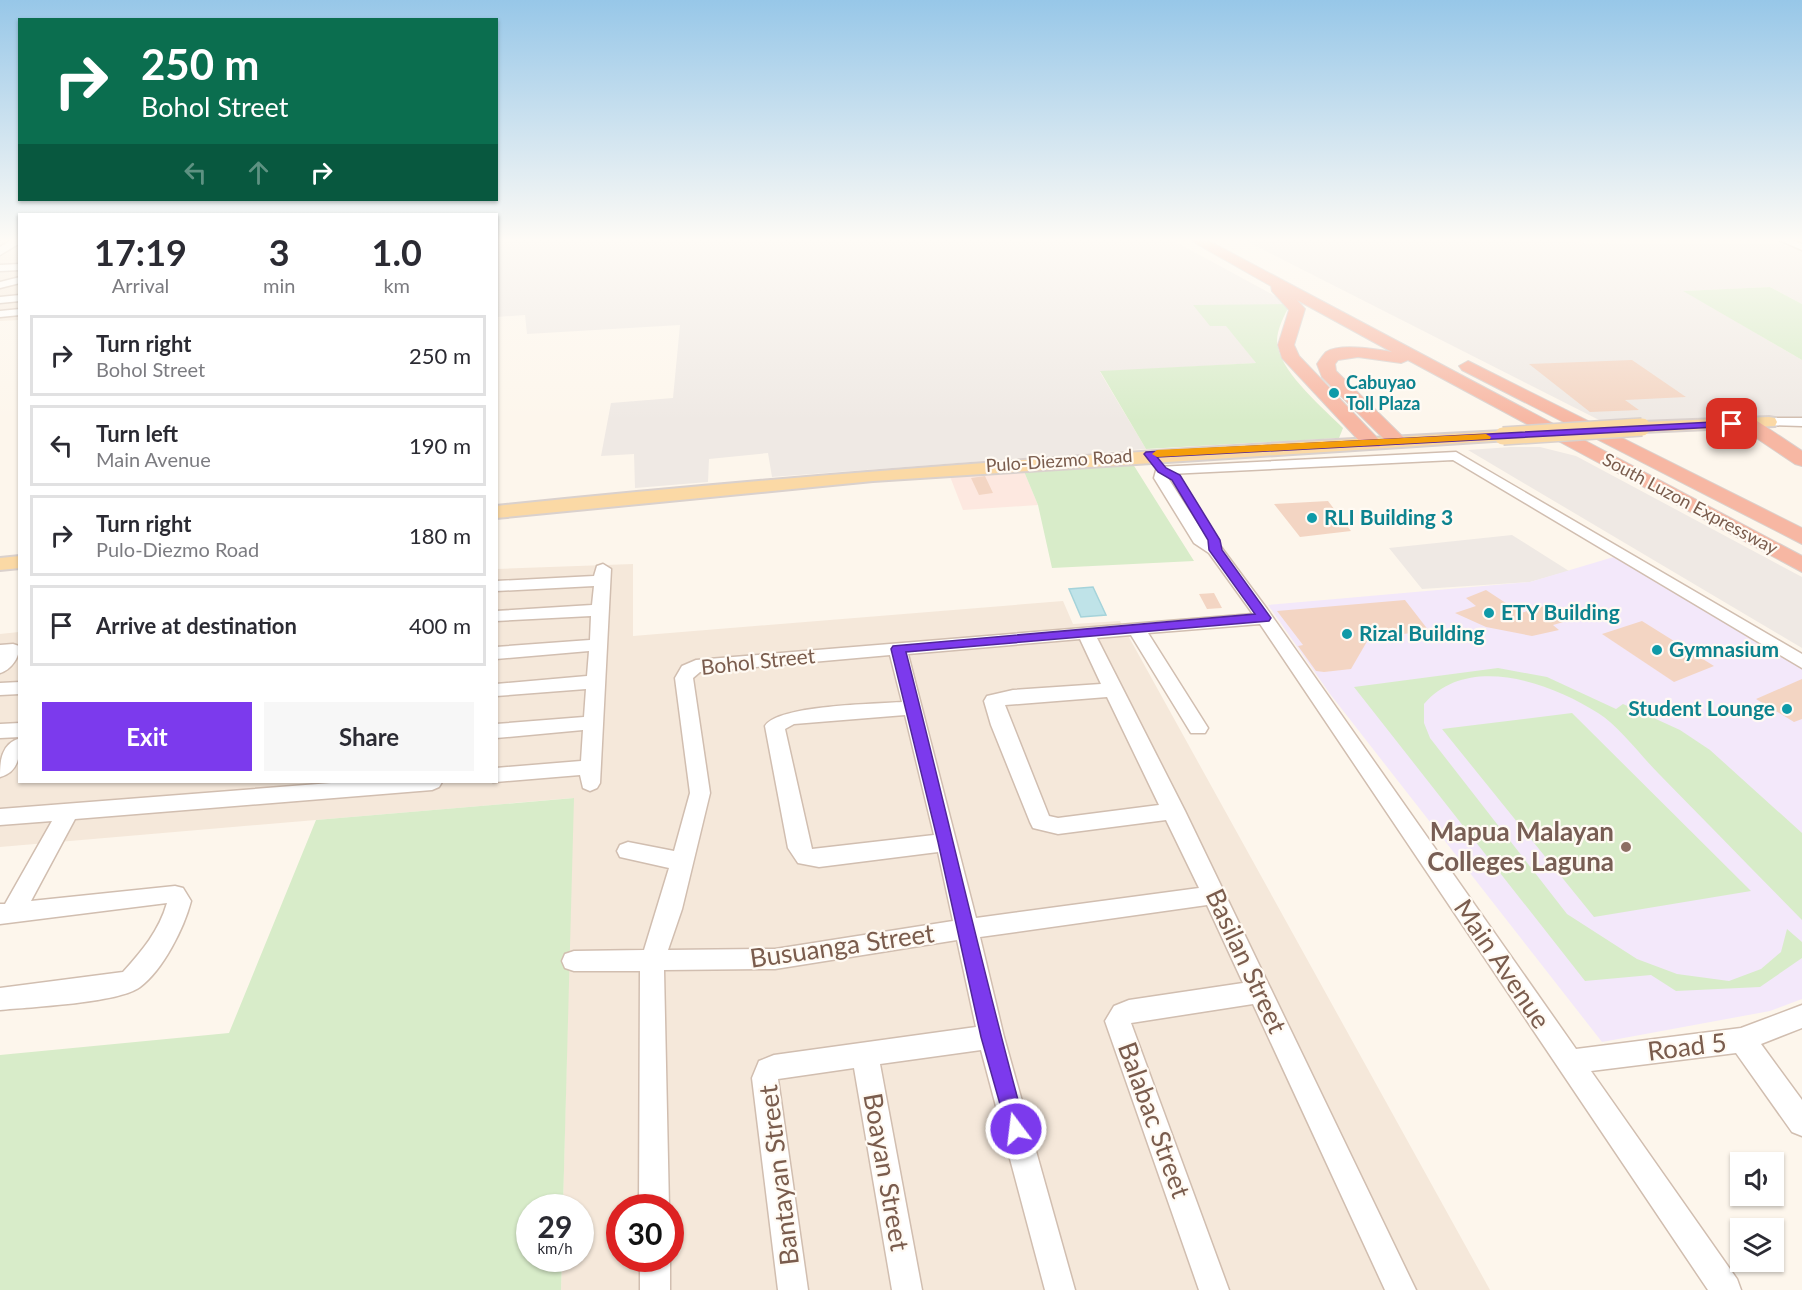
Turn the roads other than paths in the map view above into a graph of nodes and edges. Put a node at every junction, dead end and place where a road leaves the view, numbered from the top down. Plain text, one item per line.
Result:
1 (1288, 300) edge
2 (1308, 300) edge
3 (1339, 300) edge
4 (18, 312) edge
5 (0, 314) edge
6 (1467, 385) junction
7 (1769, 422) junction
8 (1802, 422) edge
9 (1747, 423) junction
10 (1396, 441) junction
11 (1372, 443) junction
12 (1802, 444) edge
13 (1150, 454) junction
14 (1802, 460) edge
15 (1162, 470) junction
16 (1698, 484) junction
17 (498, 512) edge
18 (1802, 527) edge
19 (1802, 537) edge
20 (18, 562) edge
21 (0, 564) edge
22 (1802, 565) edge
23 (498, 586) edge
24 (600, 610) junction
25 (498, 616) edge
26 (1264, 618) junction
27 (1136, 629) junction
28 (1086, 634) junction
29 (597, 645) junction
30 (898, 649) junction
31 (0, 651) edge
32 (498, 653) edge
33 (1802, 662) edge
34 (0, 667) edge
35 (596, 682) junction
36 (18, 688) edge
37 (0, 689) edge
38 (498, 690) edge
39 (1113, 690) junction
40 (911, 708) junction
41 (592, 723) junction
42 (1198, 728) dead end
43 (18, 730) edge
44 (0, 731) edge
45 (498, 731) edge
46 (18, 747) edge
47 (18, 770) edge
48 (0, 771) edge
49 (498, 776) edge
50 (420, 783) edge
51 (1174, 811) junction
52 (68, 812) junction
53 (0, 818) edge
54 (947, 842) junction
55 (628, 851) dead end
56 (683, 862) junction
57 (1214, 895) junction
58 (6, 914) edge
59 (966, 929) junction
60 (574, 961) dead end
61 (652, 961) junction
62 (1260, 992) junction
63 (0, 999) edge
64 (1802, 1016) edge
65 (991, 1037) junction
66 (1742, 1040) junction
67 (865, 1054) junction
68 (1569, 1062) junction
69 (1802, 1123) edge
70 (654, 1194) edge
71 (655, 1272) edge
72 (655, 1290) edge
73 (793, 1290) edge
74 (907, 1290) edge
75 (1060, 1290) edge
76 (1214, 1290) edge
77 (1401, 1290) edge
78 (1726, 1290) edge

1 - 11 highway
2 - 6 highway, South Luzon Expressway
3 - 16 highway, South Luzon Expressway
4 - 5 street
6 - 10 highway
6 - 22 highway, South Luzon Expressway
7 - 8 street, Pulo-Diezmo Road
7 - 9 main road, Pulo-Diezmo Road
7 - 12 highway
9 - 10 main road, Pulo-Diezmo Road, bridge
9 - 14 highway
10 - 11 main road, Pulo-Diezmo Road
11 - 13 main road, Pulo-Diezmo Road
13 - 15 street, Main Avenue
13 - 17 main road, Pulo-Diezmo Road
15 - 26 street, Main Avenue
15 - 33 street
16 - 18 highway
16 - 19 highway, South Luzon Expressway
20 - 21 main road
23 - 24 street
24 - 25 street
24 - 29 street
26 - 27 street, Bohol Street
26 - 68 street, Main Avenue
27 - 28 street, Bohol Street
27 - 42 street
28 - 30 street, Bohol Street
28 - 39 street, Basilan Street
29 - 32 street
29 - 35 street
30 - 40 street
30 - 56 street, Bohol Street
31 - 34 street
35 - 38 street
35 - 41 street
36 - 37 street
39 - 51 street, Basilan Street
39 - 51 street
40 - 54 street
40 - 54 street
41 - 45 street
41 - 49 street
43 - 44 street
46 - 48 street
47 - 48 street
50 - 52 street
51 - 57 street, Basilan Street
52 - 53 street
52 - 58 street
54 - 59 street
55 - 56 street
56 - 61 street, Bohol Street
57 - 59 street, Busuanga Street
57 - 62 street, Basilan Street
58 - 63 street
59 - 61 street, Busuanga Street
59 - 65 street
60 - 61 street, Busuanga Street
61 - 70 street, Bohol Street
62 - 76 street, Balabac Street
62 - 77 street, Basilan Street
64 - 66 street, Road 5
65 - 67 street, Bantayan Street
65 - 75 street
66 - 68 street, Road 5
66 - 69 street
67 - 73 street, Bantayan Street
67 - 74 street, Boayan Street
68 - 78 street, Main Avenue
71 - 72 street

